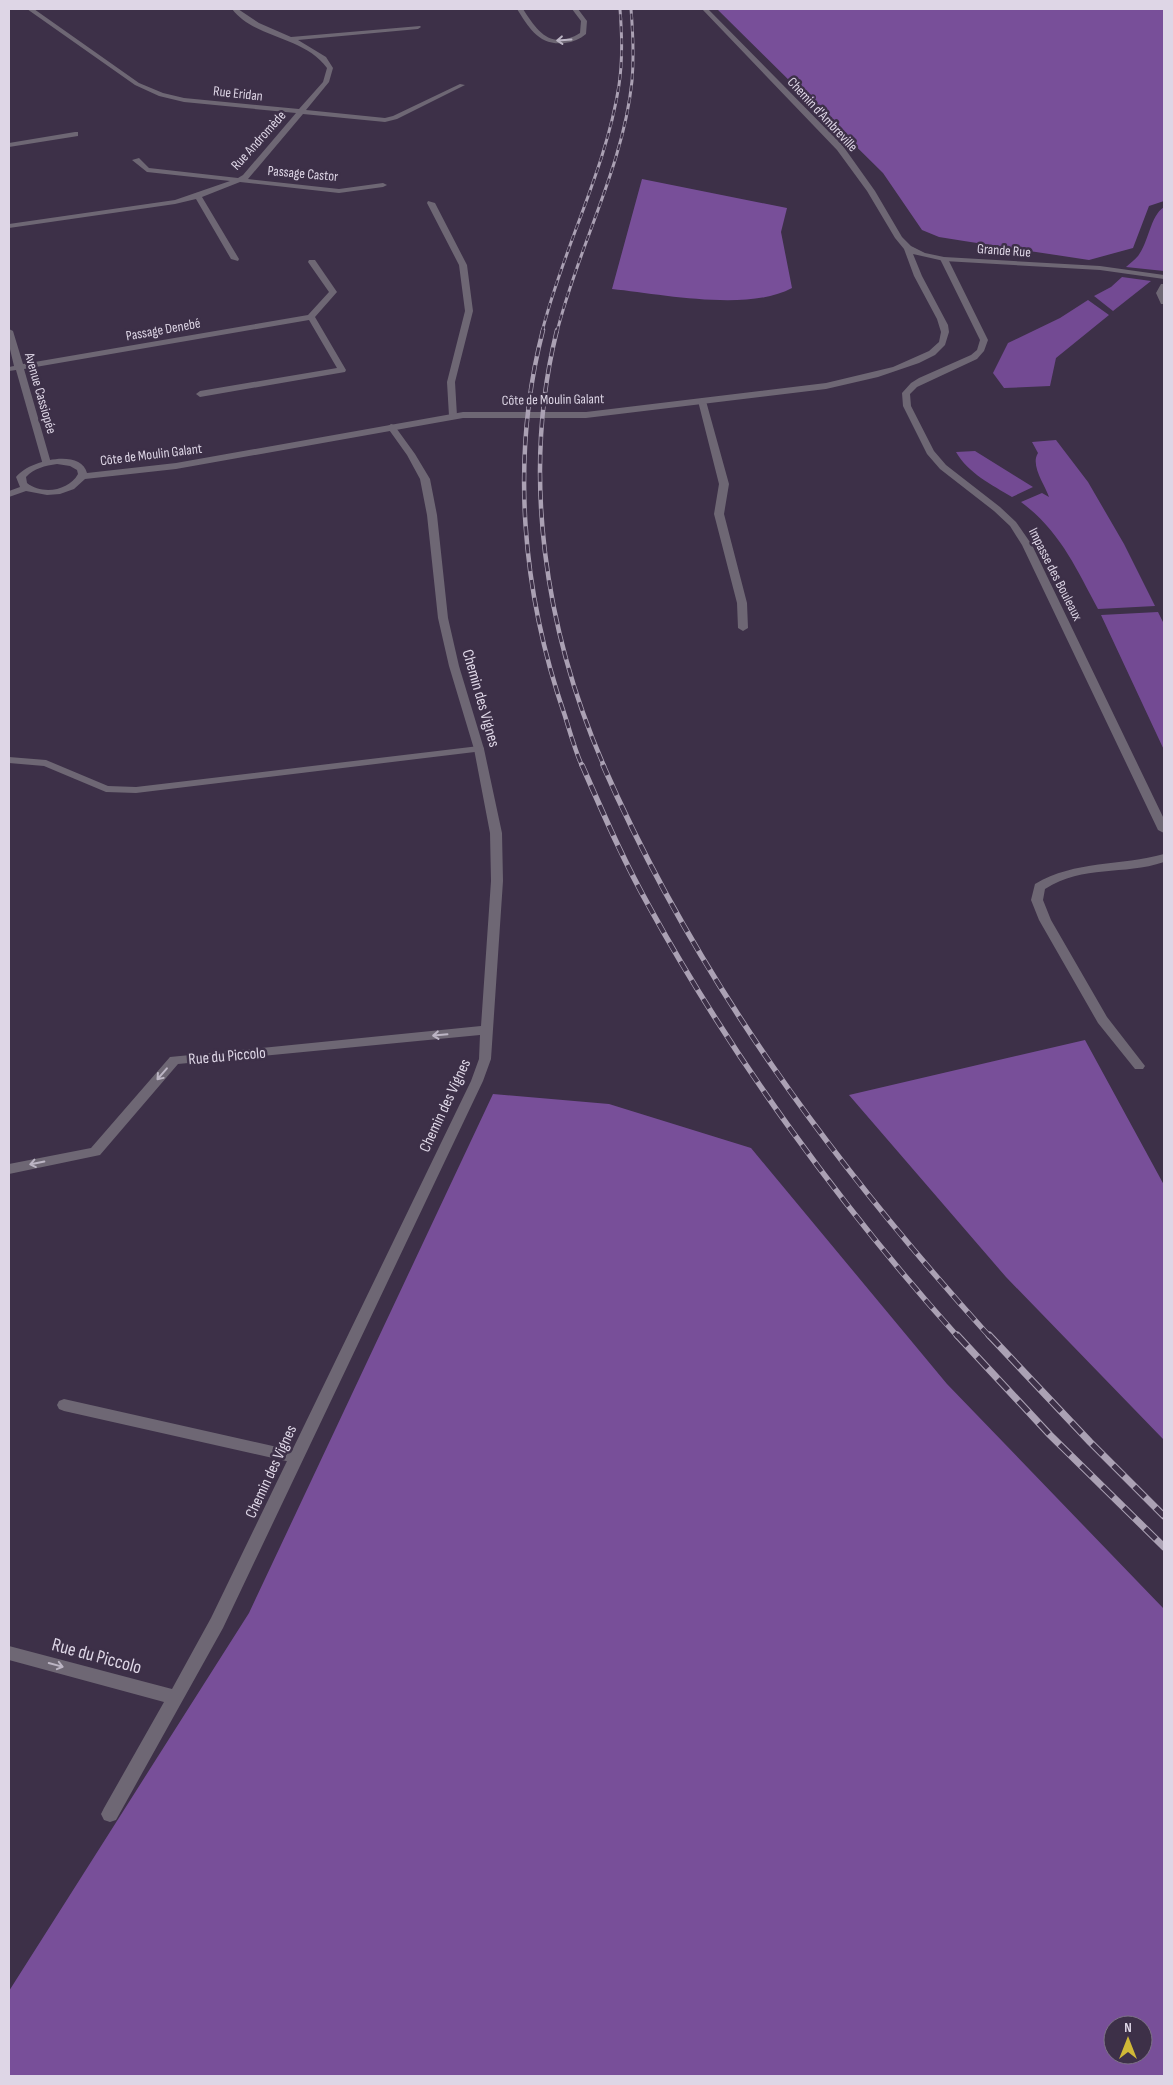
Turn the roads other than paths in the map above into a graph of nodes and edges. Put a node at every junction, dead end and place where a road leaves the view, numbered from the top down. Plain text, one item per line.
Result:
1 (30, 9) edge
2 (235, 9) edge
3 (520, 9) edge
4 (575, 9) edge
5 (705, 9) edge
6 (418, 27) dead end
7 (289, 39) junction
8 (462, 85) dead end
9 (300, 111) junction
10 (75, 134) dead end
11 (9, 145) edge
12 (136, 160) dead end
13 (240, 180) junction
14 (383, 185) dead end
15 (198, 196) junction
16 (431, 203) dead end
17 (9, 226) edge
18 (908, 248) junction
19 (235, 259) dead end
20 (944, 259) junction
21 (312, 262) dead end
22 (1164, 277) edge
23 (1164, 286) edge
24 (1164, 302) edge
25 (311, 318) junction
26 (9, 331) edge
27 (19, 367) junction
28 (9, 369) edge
29 (200, 394) dead end
30 (702, 401) junction
31 (454, 416) junction
32 (391, 427) junction
33 (46, 463) junction
34 (83, 476) junction
35 (26, 488) junction
36 (9, 494) edge
37 (743, 628) dead end
38 (479, 749) junction
39 (9, 760) edge
40 (1164, 830) edge
41 (1164, 858) edge
42 (488, 1030) junction
43 (1139, 1066) dead end
44 (9, 1169) edge
45 (64, 1405) dead end
46 (295, 1457) junction
47 (9, 1653) edge
48 (176, 1697) junction
49 (110, 1814) dead end

1 - 9 street, Rue Eridan
2 - 7 street, Rue Andromède
4 -> 3 street
5 - 18 street, Chemin d'Ambreville
6 - 7 street
7 - 9 street, Rue Andromède
8 - 9 street, Rue Eridan
9 - 13 street, Rue Andromède
10 - 11 street
12 - 13 street, Passage Castor
13 - 14 street, Passage Castor
13 - 15 street, Rue Andromède
15 - 17 street, Rue Andromède
15 - 19 street
16 - 31 street
18 - 20 street, Grande Rue
18 - 30 street, Côte de Moulin Galant
20 - 22 street, Grande Rue
20 - 40 street, Impasse des Bouleaux
21 - 25 street
23 - 24 street
25 - 27 street, Passage Denebé
25 - 29 street
26 - 27 street, Avenue Cassiopée
27 - 28 street, Passage Denebé
27 - 33 street, Avenue Cassiopée
30 - 31 street, Côte de Moulin Galant
30 - 37 street
31 - 32 street, Côte de Moulin Galant
32 - 34 street, Côte de Moulin Galant
32 - 38 street, Chemin des Vignes
33 - 34 street, Côte de Moulin Galant
33 - 35 street, Côte de Moulin Galant
34 - 35 street, Côte de Moulin Galant
35 - 36 street, Côte de Moulin Galant
38 - 39 street
38 - 42 street, Chemin des Vignes
41 - 43 street
42 -> 44 street, Rue du Piccolo
42 - 46 street, Chemin des Vignes
45 - 46 street
46 - 48 street, Chemin des Vignes
47 -> 48 street, Rue du Piccolo
48 - 49 street, Chemin des Vignes

